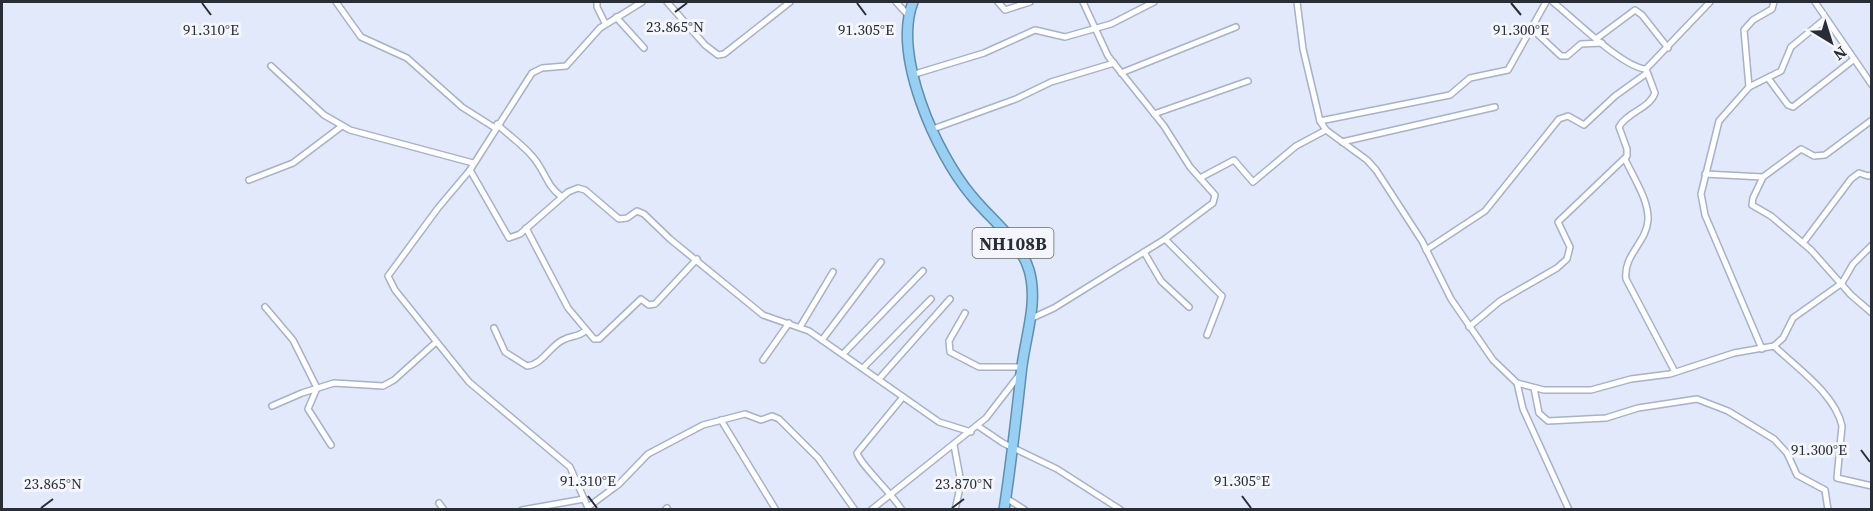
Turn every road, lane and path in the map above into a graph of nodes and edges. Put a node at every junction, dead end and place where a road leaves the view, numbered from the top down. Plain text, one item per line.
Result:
1 (336, 2) edge
2 (597, 2) edge
3 (642, 2) edge
4 (668, 2) edge
5 (790, 2) edge
6 (896, 2) edge
7 (913, 2) edge
8 (998, 2) edge
9 (1030, 2) edge
10 (1083, 2) edge
11 (1154, 2) edge
12 (1297, 2) edge
13 (1546, 2) edge
14 (1553, 2) edge
15 (1710, 2) edge
16 (1774, 2) edge
17 (1815, 2) edge
18 (908, 15) junction
19 (616, 17) junction
20 (1825, 19) junction
21 (605, 23) junction
22 (1236, 27) dead end
23 (1530, 27) junction
24 (1094, 29) junction
25 (1596, 39) junction
26 (1602, 43) junction
27 (644, 48) dead end
28 (1668, 48) junction
29 (1853, 60) junction
30 (1114, 63) junction
31 (271, 66) dead end
32 (1647, 71) junction
33 (1121, 73) junction
34 (915, 74) junction
35 (1768, 78) junction
36 (1248, 81) dead end
37 (1872, 85) edge
38 (1749, 87) junction
39 (1495, 106) dead end
40 (1154, 114) junction
41 (1872, 120) edge
42 (1320, 121) junction
43 (342, 126) junction
44 (496, 126) junction
45 (930, 130) junction
46 (1326, 130) junction
47 (1342, 142) junction
48 (1624, 159) junction
49 (473, 163) junction
50 (470, 170) junction
51 (1705, 174) junction
52 (1872, 175) edge
53 (1763, 177) junction
54 (1200, 178) junction
55 (249, 180) dead end
56 (562, 197) junction
57 (526, 228) junction
58 (1165, 239) junction
59 (1803, 243) junction
60 (1872, 245) edge
61 (1426, 250) junction
62 (1144, 252) junction
63 (697, 259) junction
64 (880, 262) dead end
65 (923, 271) dead end
66 (833, 272) dead end
67 (1842, 283) junction
68 (931, 299) dead end
69 (950, 299) dead end
70 (265, 307) dead end
71 (1189, 307) dead end
72 (966, 313) dead end
73 (1872, 313) edge
74 (1030, 319) junction
75 (789, 323) junction
76 (800, 327) junction
77 (1469, 327) junction
78 (494, 328) dead end
79 (585, 330) junction
80 (1207, 335) dead end
81 (822, 340) junction
82 (435, 343) junction
83 (1774, 346) junction
84 (1762, 349) junction
85 (843, 354) junction
86 (763, 360) dead end
87 (863, 368) junction
88 (1021, 370) junction
89 (1675, 372) junction
90 (879, 379) junction
91 (1517, 383) junction
92 (317, 388) junction
93 (1534, 388) junction
94 (903, 397) junction
95 (272, 406) dead end
96 (721, 420) junction
97 (978, 426) junction
98 (971, 432) junction
99 (331, 445) dead end
100 (954, 445) junction
101 (1015, 447) junction
102 (1872, 486) edge
103 (892, 494) junction
104 (1006, 498) junction
105 (584, 499) junction
106 (439, 503) dead end
107 (543, 508) edge
108 (588, 508) edge
109 (444, 510) edge
110 (522, 510) edge
111 (776, 510) edge
112 (855, 510) edge
113 (871, 510) edge
114 (902, 510) edge
115 (955, 510) edge
116 (1004, 510) edge
117 (1024, 510) edge
118 (1121, 510) edge
119 (1569, 510) edge
120 (1828, 510) edge

1 - 44 street
2 - 21 street
3 - 19 street
4 - 5 street
6 - 18 street
7 - 18 highway, NH108B
8 - 9 street
10 - 24 street
11 - 24 street
12 - 42 street
13 - 23 street
14 - 25 street
15 - 28 street
16 - 38 street
17 - 20 street
18 - 34 highway, NH108B
19 - 21 street
19 - 27 street
20 - 29 street
20 - 35 street
21 - 44 street
22 - 33 street
23 - 26 street
23 - 42 street
24 - 30 street
24 - 34 street
25 - 26 street
25 - 28 street
26 - 32 street
28 - 32 street
29 - 35 street
29 - 37 street
30 - 33 street
30 - 45 street
31 - 43 street
32 - 48 street
32 - 61 street
33 - 40 street
34 - 45 highway, NH108B
35 - 38 street
36 - 40 street
38 - 51 street
39 - 47 street
40 - 54 street
41 - 53 street
42 - 46 street
43 - 49 street
43 - 55 street
44 - 49 street
44 - 56 street
45 - 74 highway, NH108B
46 - 47 street
46 - 54 street
47 - 61 street
48 - 77 street
48 - 89 street
49 - 50 street
50 - 57 street
50 - 82 street
51 - 53 street
51 - 84 street
52 - 59 street
53 - 59 street
54 - 58 street
56 - 57 street
56 - 63 street
57 - 79 street
58 - 62 street
58 - 80 street
59 - 67 street
60 - 67 street
61 - 77 street
62 - 71 street
62 - 74 street
63 - 75 street
63 - 79 street
64 - 81 street
65 - 85 street
66 - 76 street
67 - 73 street
67 - 83 street
68 - 87 street
69 - 90 street
70 - 92 street
72 - 88 street
74 - 88 highway, NH108B
75 - 76 street
75 - 86 street
76 - 81 street
77 - 91 street
78 - 79 street
81 - 85 street
82 - 92 street
82 - 105 street
83 - 84 street
83 - 102 street
84 - 89 street
85 - 87 street
87 - 90 street
88 - 97 street
88 - 101 highway, NH108B
89 - 93 street
90 - 94 street
91 - 93 street
91 - 119 street
92 - 95 street
92 - 99 street
93 - 120 street
94 - 98 street
94 - 103 street
96 - 108 street
96 - 111 street
96 - 112 street
97 - 98 street
97 - 101 street
98 - 100 street
100 - 103 street
100 - 115 street
101 - 104 highway, NH108B
101 - 118 street
103 - 113 street
103 - 114 street
104 - 116 highway, NH108B
104 - 117 street
105 - 107 street
105 - 108 street
106 - 109 street
107 - 110 street

